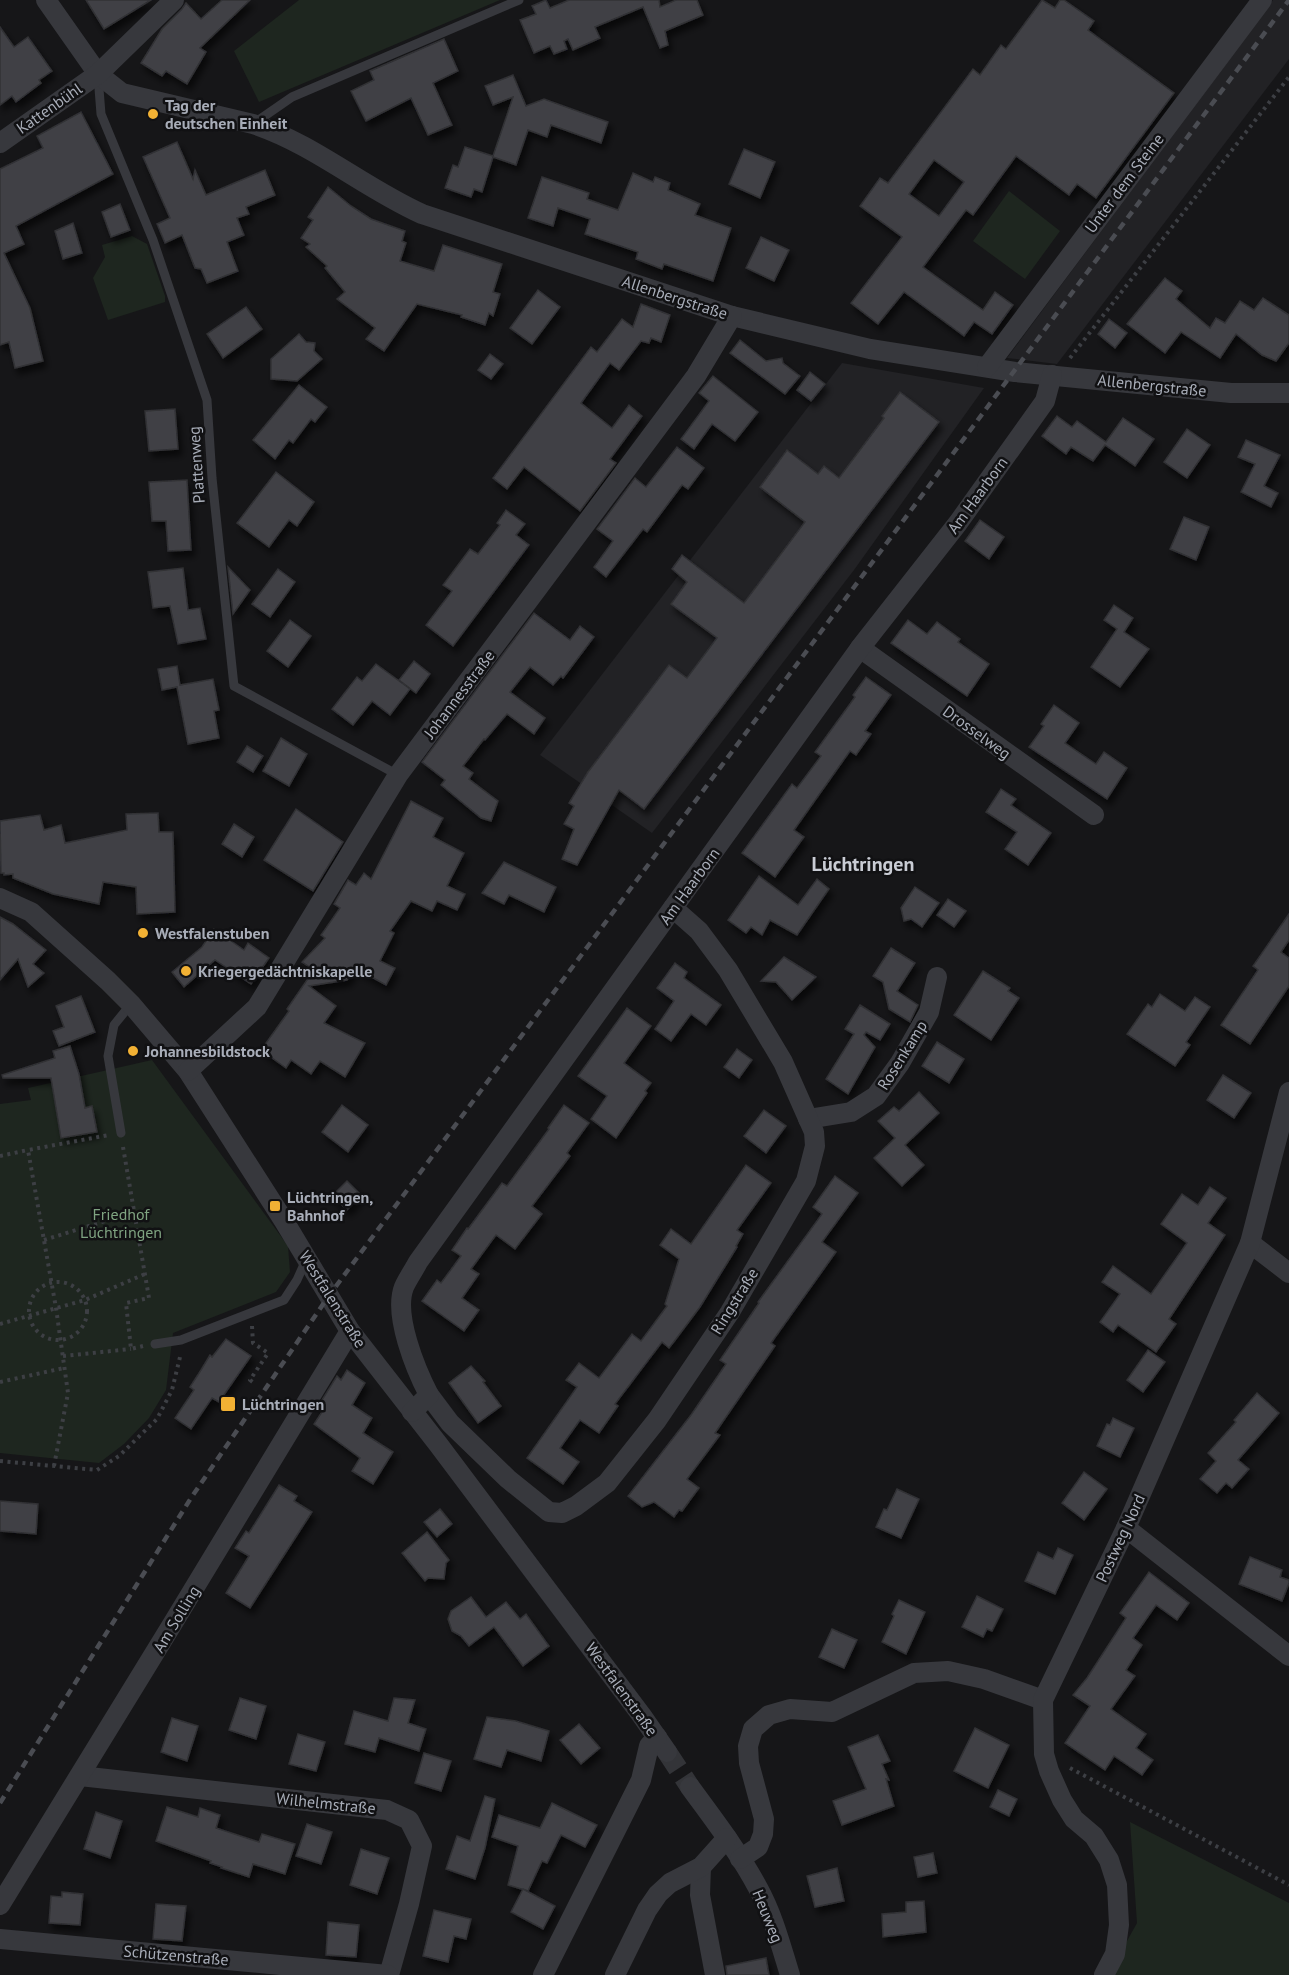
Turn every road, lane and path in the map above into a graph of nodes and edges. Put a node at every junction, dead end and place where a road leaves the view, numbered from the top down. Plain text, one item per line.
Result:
1 (46, 0) edge
2 (174, 0) edge
3 (519, 0) edge
4 (1262, 0) edge
5 (98, 74) junction
6 (1289, 78) edge
7 (253, 124) junction
8 (0, 143) edge
9 (732, 316) junction
10 (987, 367) junction
11 (1057, 375) junction
12 (1289, 393) edge
13 (860, 648) junction
14 (398, 775) junction
15 (1094, 815) dead end
16 (0, 898) edge
17 (673, 908) junction
18 (937, 977) dead end
19 (131, 1004) junction
20 (188, 1071) junction
21 (1289, 1092) edge
22 (808, 1119) junction
23 (121, 1133) junction
24 (28, 1150) junction
25 (0, 1156) edge
26 (134, 1212) junction
27 (44, 1240) junction
28 (1250, 1243) junction
29 (307, 1258) junction
30 (1289, 1273) edge
31 (145, 1274) junction
32 (51, 1283) junction
33 (85, 1300) junction
34 (56, 1308) junction
35 (251, 1313) junction
36 (28, 1317) junction
37 (0, 1324) edge
38 (350, 1330) junction
39 (181, 1340) junction
40 (60, 1341) junction
41 (156, 1344) joint
42 (131, 1349) junction
43 (63, 1356) junction
44 (64, 1368) junction
45 (0, 1382) edge
46 (254, 1383) dead end
47 (429, 1395) junction
48 (412, 1412) junction
49 (0, 1461) edge
50 (54, 1466) junction
51 (1126, 1528) junction
52 (1289, 1656) edge
53 (1043, 1700) junction
54 (1044, 1754) junction
55 (80, 1776) junction
56 (690, 1787) tunnel mouth
57 (727, 1838) junction
58 (740, 1859) junction
59 (702, 1867) junction
60 (1289, 1885) edge
61 (0, 1905) edge
62 (0, 1938) edge
63 (388, 1975) edge
64 (543, 1975) edge
65 (615, 1975) edge
66 (715, 1975) edge
67 (790, 1975) edge
68 (1104, 1975) edge

1 - 5 street, Allenbergstraße
2 - 5 street, Kattenbühl
3 - 7 lane
4 - 10 street, Unter dem Steine
5 - 7 street, Allenbergstraße
5 - 8 street, Kattenbühl
5 - 14 lane, Plattenweg
6 - 11 path
7 - 9 street, Allenbergstraße
9 - 10 street, Allenbergstraße
9 - 14 street, Johannesstraße
10 - 11 street, Allenbergstraße
11 - 12 street, Allenbergstraße
11 - 13 street, Am Haarborn
13 - 15 street, Drosselweg
13 - 17 street, Am Haarborn
14 - 20 street, Johannesstraße
16 - 19 street, Westfalenstraße
17 - 22 street, Ringstraße
17 - 47 street, Am Haarborn
18 - 22 street, Rosenkamp
19 - 20 street, Westfalenstraße
19 - 23 lane
20 - 29 street, Westfalenstraße
21 - 28 street, Postweg Nord
22 - 47 street, Ringstraße
23 - 24 path
23 - 26 path
24 - 25 path
24 - 27 path
26 - 27 path
26 - 31 path
27 - 32 path
28 - 30 street
28 - 51 street, Postweg Nord
29 - 35 lane
29 - 38 street, Westfalenstraße
31 - 33 path
31 - 42 path
32 - 33 path
32 - 34 path
32 - 36 path
33 - 34 path
33 - 40 path
34 - 36 path
34 - 40 path
35 - 39 lane
35 - 46 path
36 - 37 path
36 - 40 path
38 - 48 street, Westfalenstraße
38 - 55 street, Am Solling
39 - 41 lane
39 - 50 path
40 - 43 path
41 - 42 path
42 - 43 path
43 - 44 path
44 - 45 path
44 - 50 path
47 - 48 street
48 - 64 street, Westfalenstraße
49 - 50 path
51 - 52 street
51 - 53 street, Postweg Nord
53 - 54 street, Postweg Nord
53 - 58 street
54 - 60 path
54 - 68 street, Postweg Nord
55 - 61 street, Am Solling
55 - 63 street, Wilhelmstraße
56 - 57 street
57 - 58 street
57 - 59 street
58 - 67 street, Heuweg
59 - 65 street
59 - 66 street
62 - 63 street, Schützenstraße

